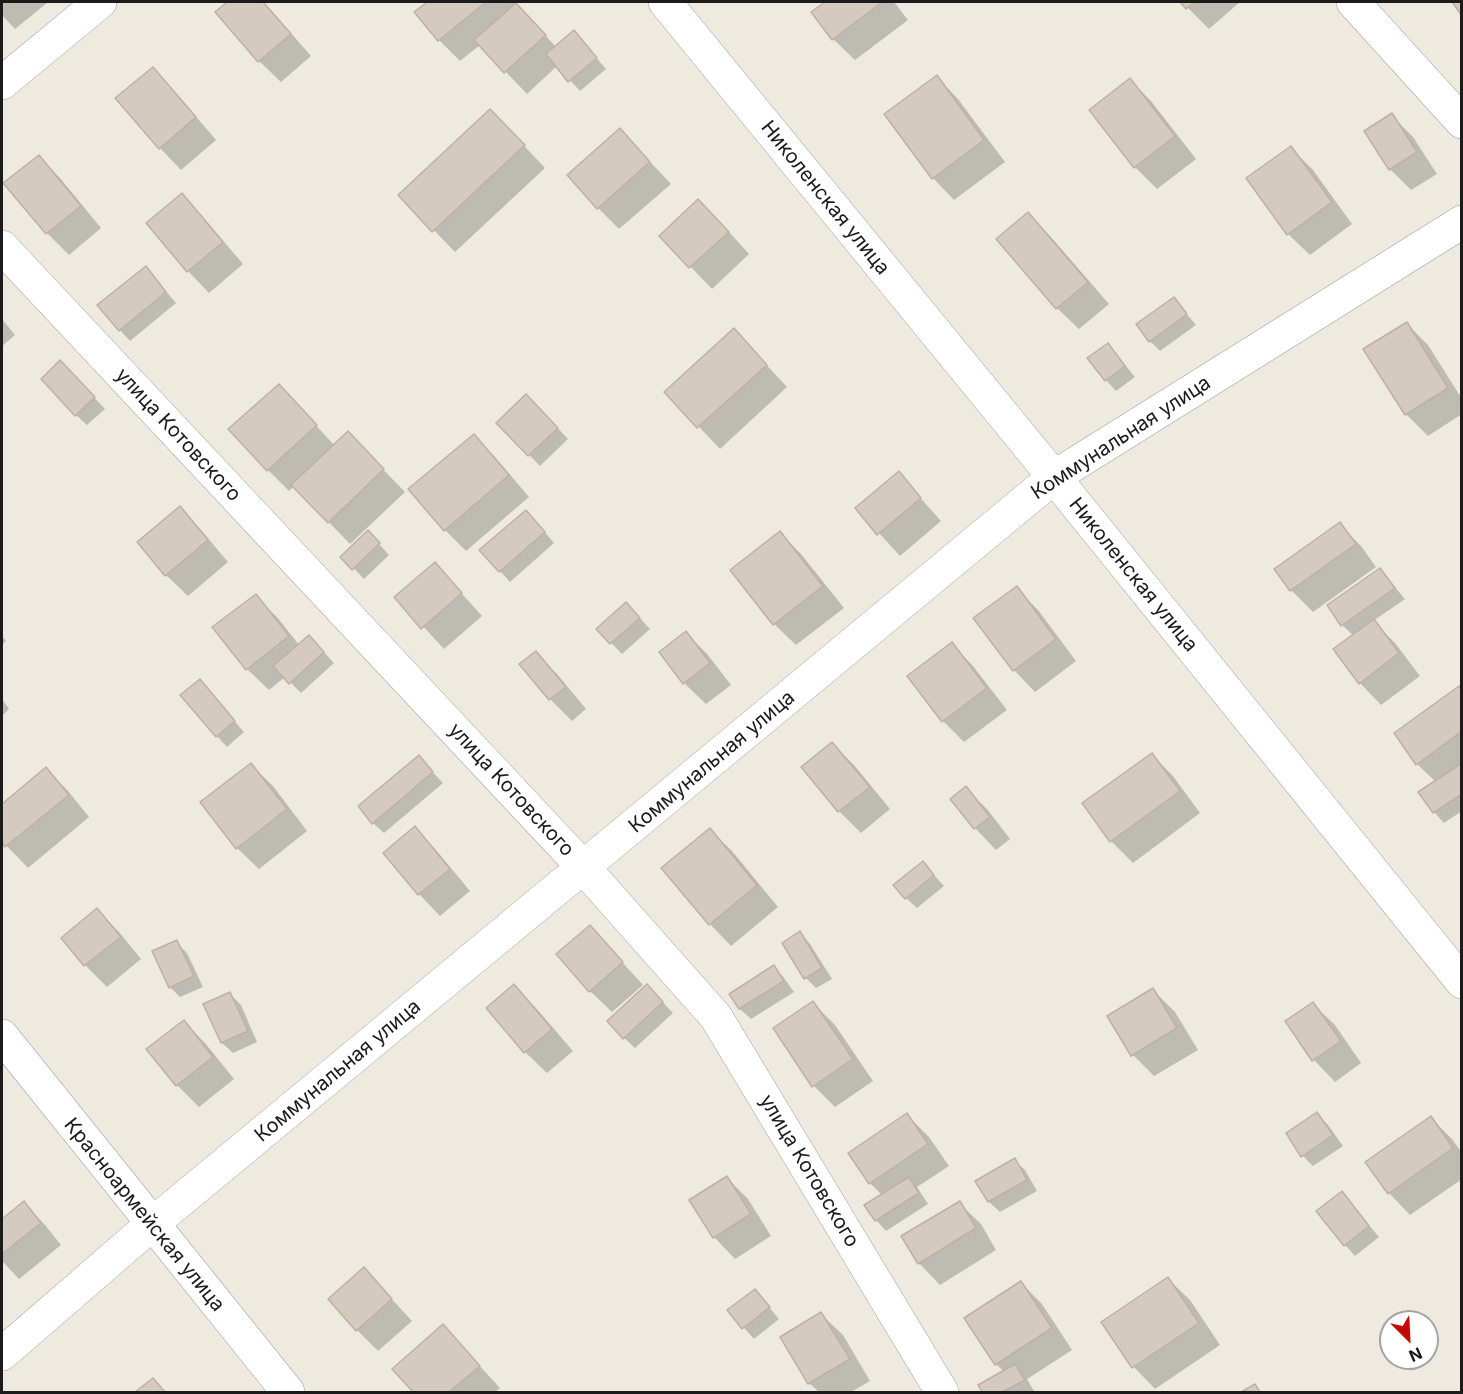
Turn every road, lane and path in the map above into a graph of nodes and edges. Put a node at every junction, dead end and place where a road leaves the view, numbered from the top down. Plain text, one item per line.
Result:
1 (100, 2) edge
2 (665, 2) edge
3 (1353, 2) edge
4 (2, 83) edge
5 (1461, 122) edge
6 (1461, 222) edge
7 (2, 247) edge
8 (1054, 477) junction
9 (584, 868) junction
10 (1461, 982) edge
11 (2, 1036) edge
12 (152, 1225) junction
13 (2, 1354) edge
14 (288, 1392) edge
15 (942, 1392) edge

1 - 4 street
2 - 8 street, Николенская улица
3 - 5 street
6 - 8 street, Коммунальная улица
7 - 9 street, улица Котовского
8 - 9 street, Коммунальная улица
8 - 10 street, Николенская улица
9 - 12 street, Коммунальная улица
9 - 15 street, улица Котовского
11 - 12 street, Красноармейская улица
12 - 13 street, Коммунальная улица
12 - 14 street, Красноармейская улица

